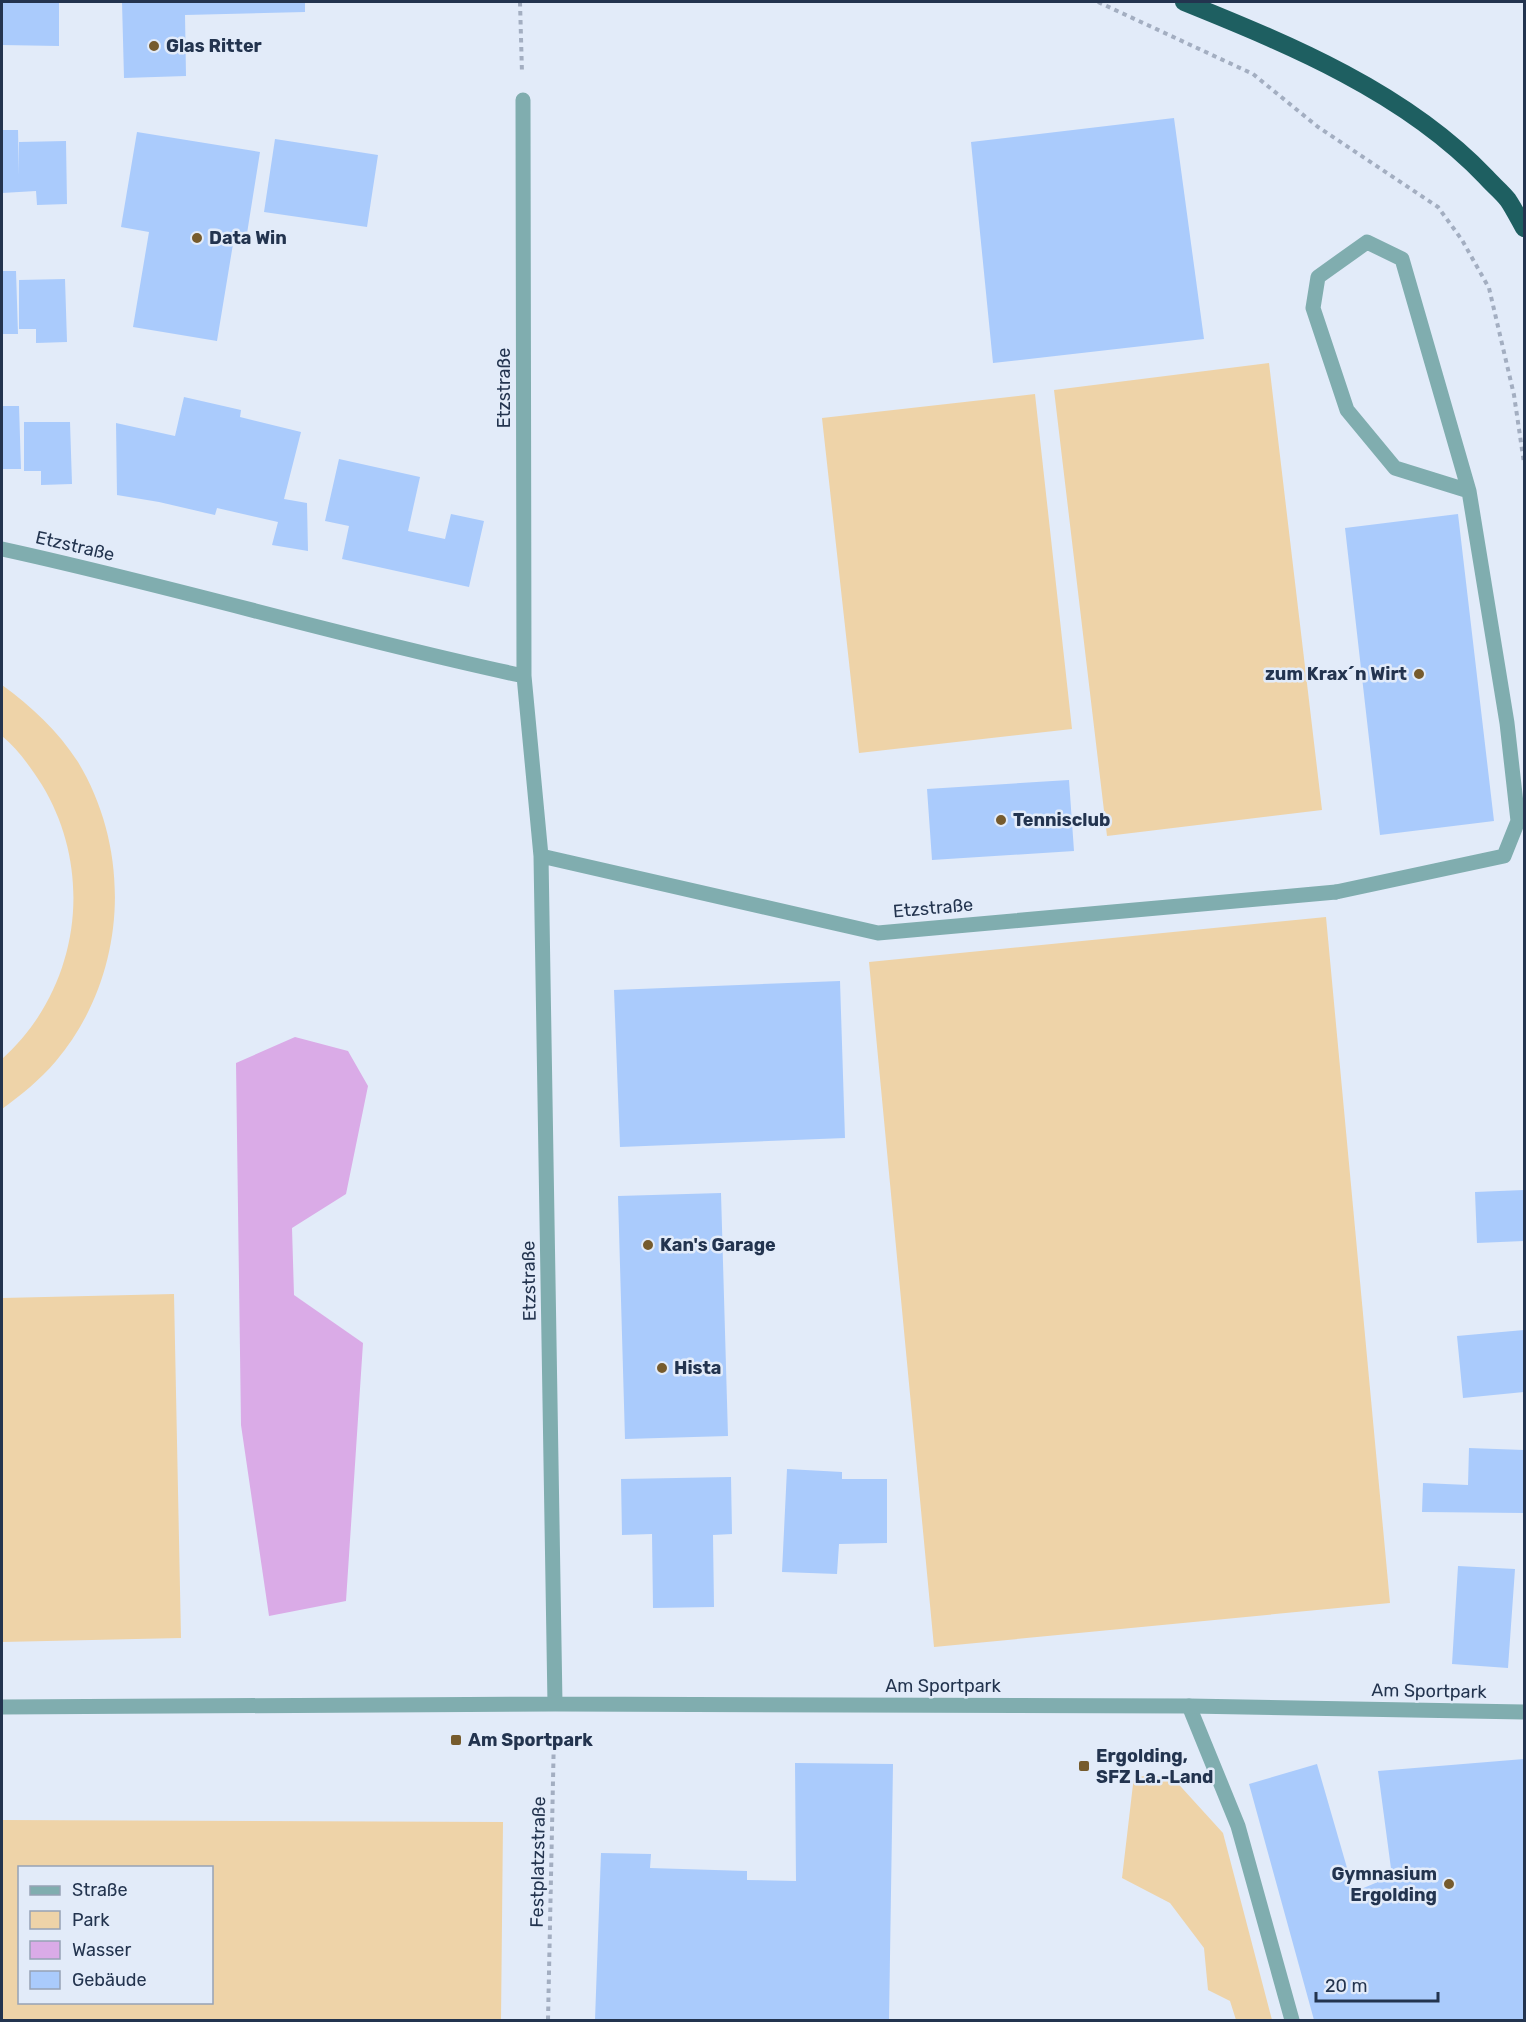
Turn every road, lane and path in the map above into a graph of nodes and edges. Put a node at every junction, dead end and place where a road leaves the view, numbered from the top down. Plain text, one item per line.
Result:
1 (520, 2) edge
2 (1098, 2) edge
3 (1184, 2) edge
4 (523, 100) joint
5 (1524, 228) edge
6 (1524, 463) edge
7 (1469, 491) junction
8 (2, 549) edge
9 (524, 676) junction
10 (541, 856) junction
11 (555, 1704) junction
12 (1189, 1706) junction
13 (2, 1707) edge
14 (1524, 1712) edge
15 (548, 2020) edge
16 (1292, 2020) edge

1 - 4 path
2 - 6 path
3 - 5 highway
4 - 9 street, Etzstraße
7 - 7 street
7 - 10 street, Etzstraße
8 - 9 street, Etzstraße
9 - 10 street, Etzstraße
10 - 11 street, Etzstraße
11 - 12 street, Am Sportpark
11 - 13 street, Am Sportpark
11 - 15 path, Festplatzstraße
12 - 14 street, Am Sportpark
12 - 16 street

